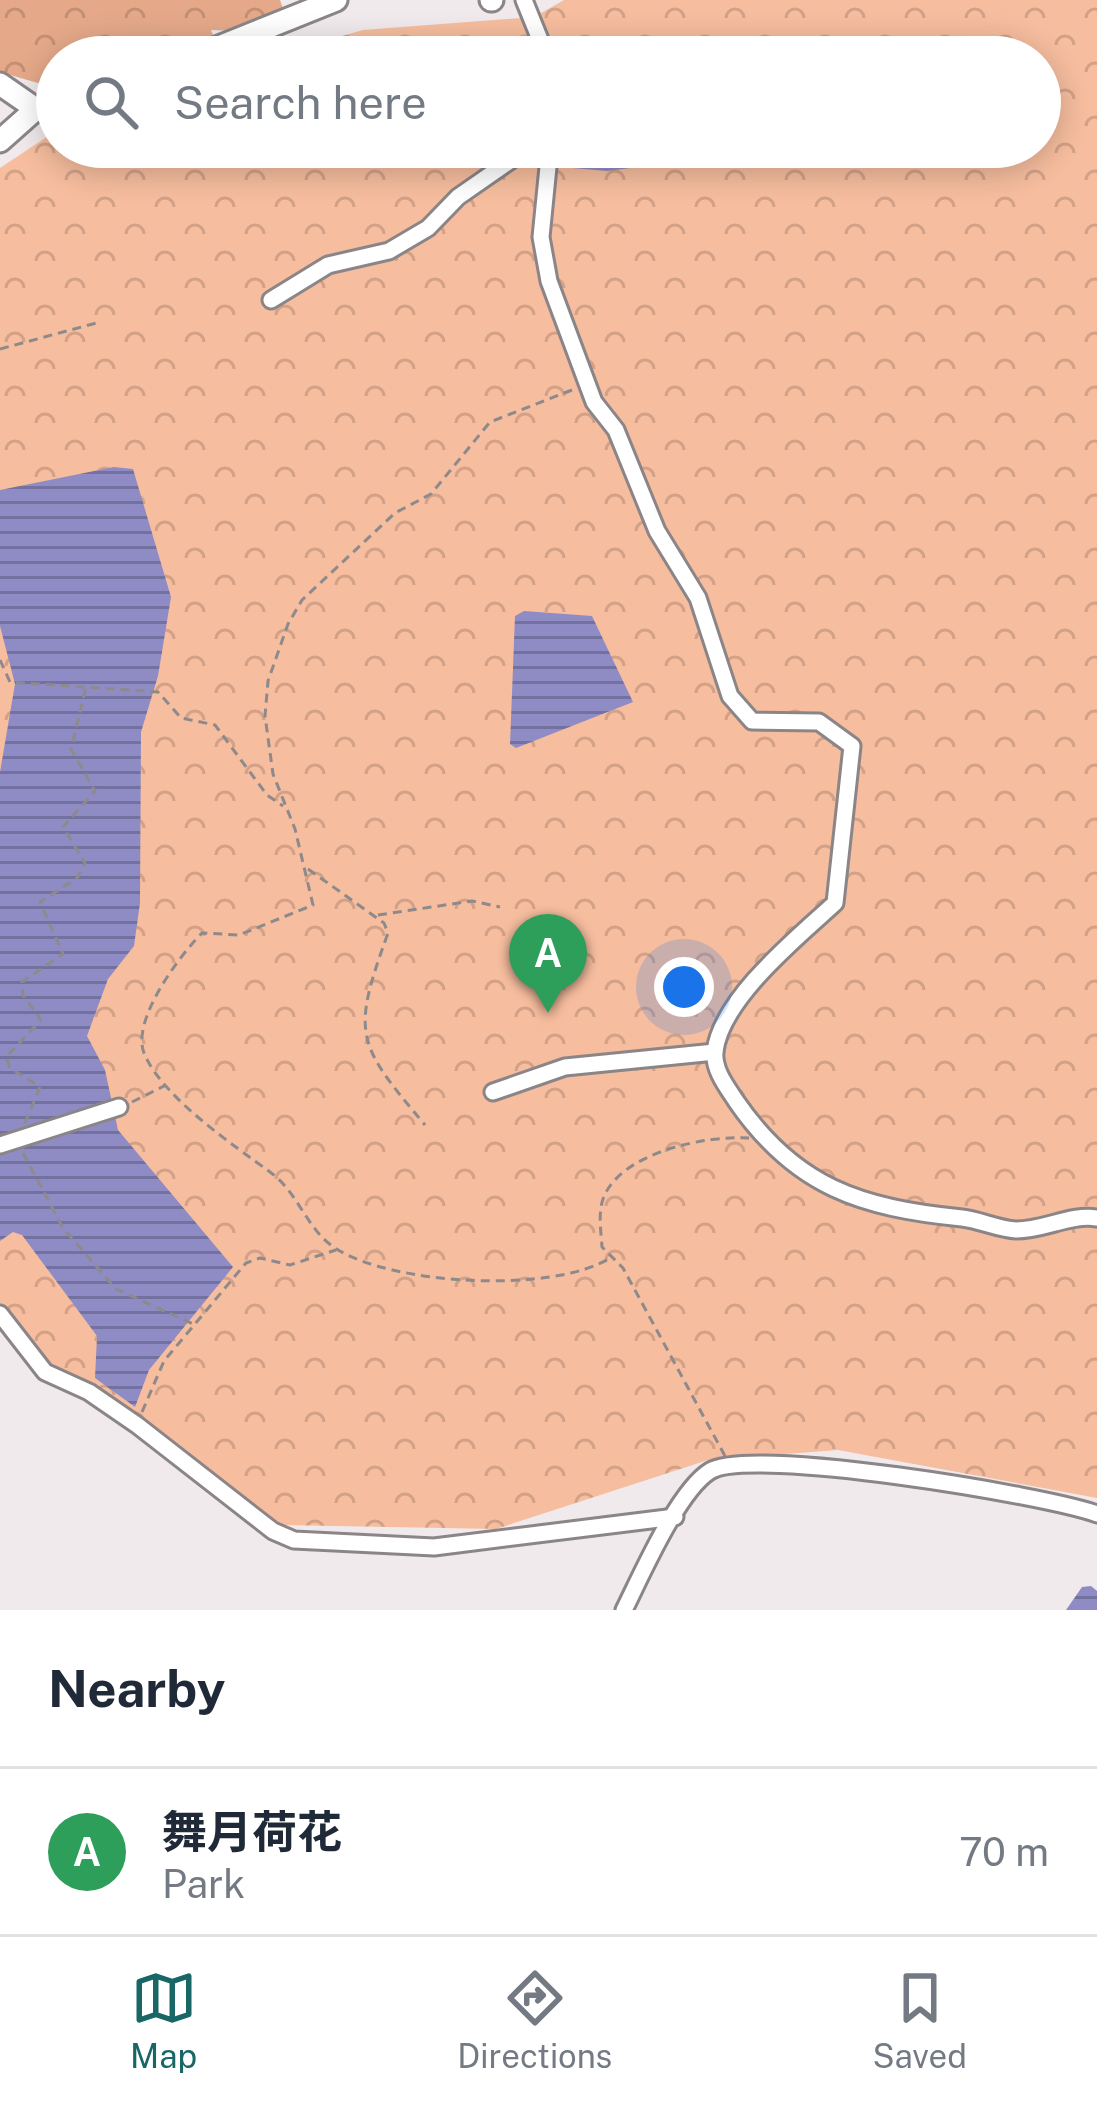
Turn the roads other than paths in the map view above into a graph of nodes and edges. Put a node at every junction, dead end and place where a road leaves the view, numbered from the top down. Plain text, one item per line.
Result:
1 (336, 0) edge
2 (524, 0) edge
3 (246, 36) edge
4 (539, 36) edge
5 (0, 84) edge
6 (36, 100) edge
7 (36, 112) edge
8 (0, 141) edge
9 (500, 168) edge
10 (548, 168) edge
11 (271, 300) dead end
12 (715, 1052) junction
13 (493, 1092) dead end
14 (119, 1107) road end
15 (0, 1145) edge
16 (1097, 1219) edge
17 (0, 1314) edge
18 (1097, 1514) edge
19 (675, 1517) junction
20 (624, 1610) edge

1 - 3 street
2 - 4 street
5 - 6 street
7 - 8 street
9 - 11 street
10 - 12 street
12 - 13 street
12 - 16 street
14 - 15 street
17 - 19 street
18 - 19 street
19 - 20 street

